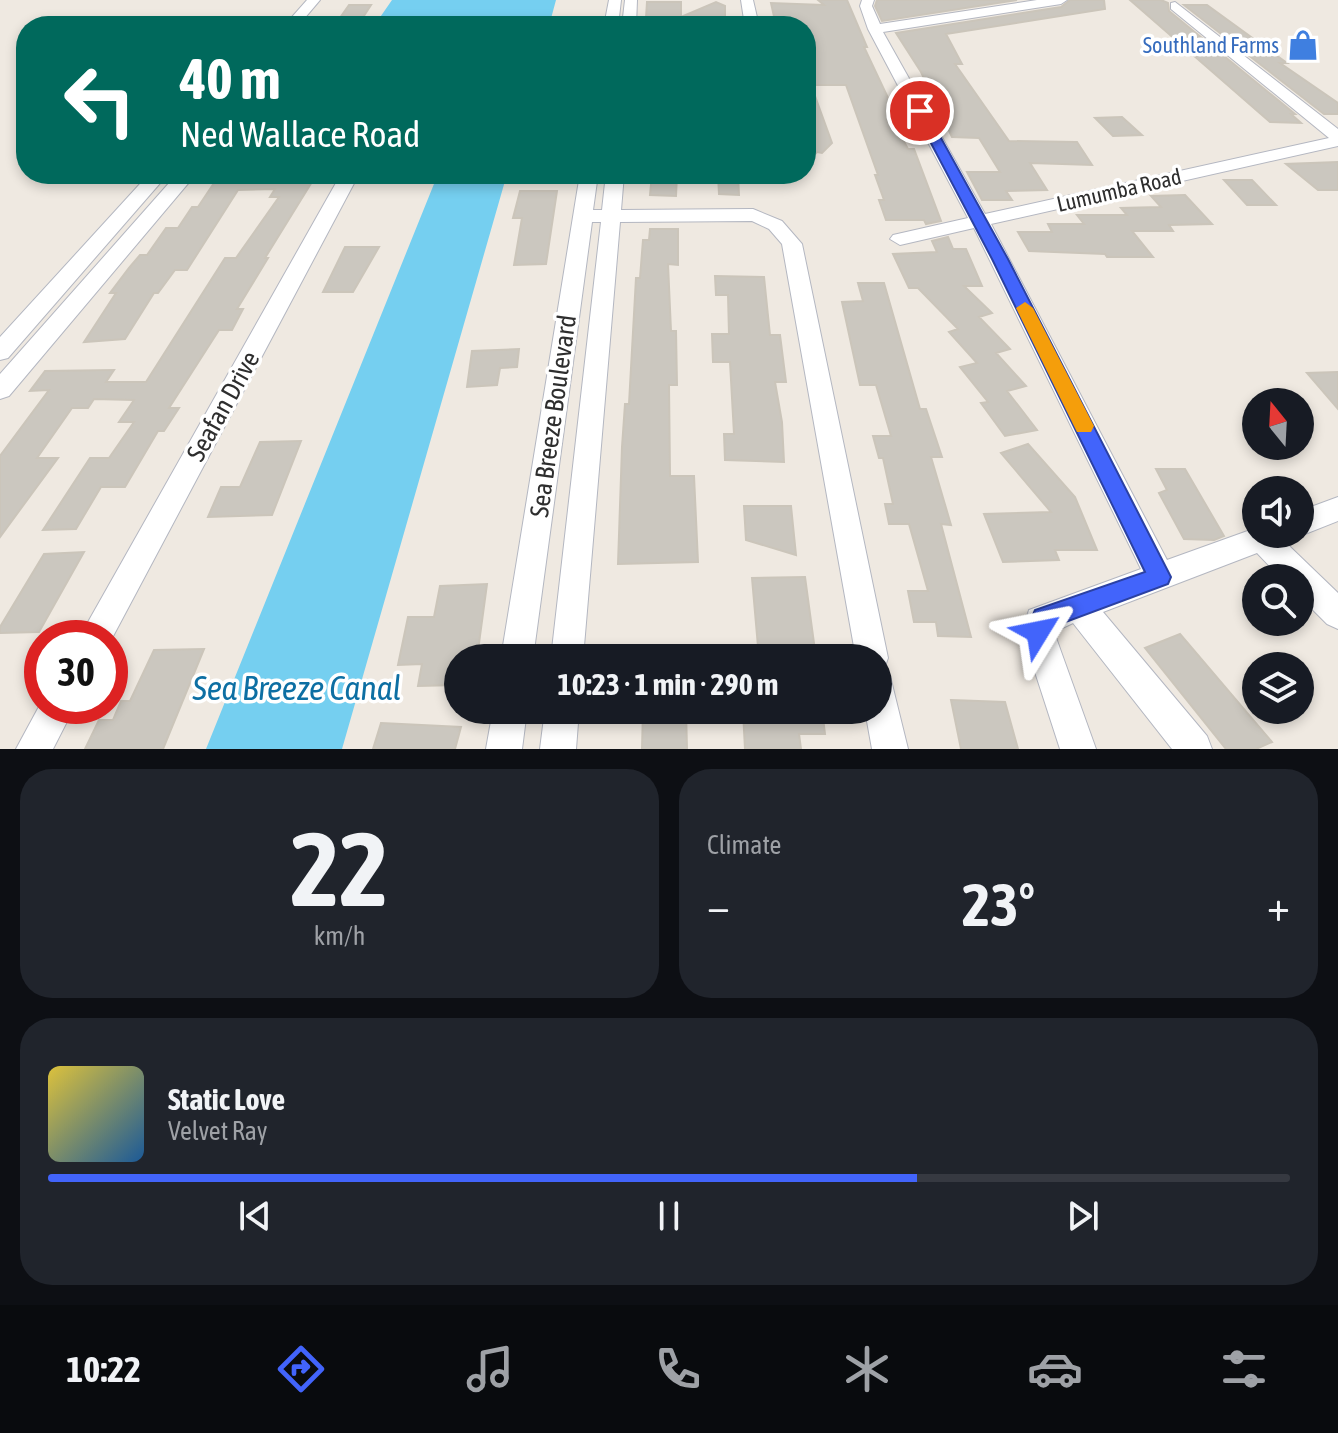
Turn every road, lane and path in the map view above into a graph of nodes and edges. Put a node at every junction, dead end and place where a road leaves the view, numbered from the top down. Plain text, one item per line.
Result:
1 (314, 0) edge
2 (868, 0) edge
3 (1061, 0) edge
4 (1175, 6) dead end
5 (300, 16) edge
6 (875, 29) junction
7 (1338, 139) edge
8 (150, 184) edge
9 (178, 184) edge
10 (345, 184) edge
11 (588, 184) edge
12 (614, 184) edge
13 (583, 216) junction
14 (610, 216) junction
15 (979, 221) junction
16 (900, 239) dead end
17 (0, 352) edge
18 (0, 390) edge
19 (1338, 509) edge
20 (1314, 518) edge
21 (1242, 546) edge
22 (1279, 548) edge
23 (1160, 577) junction
24 (1080, 608) junction
25 (1338, 614) edge
26 (105, 620) edge
27 (519, 644) edge
28 (568, 644) edge
29 (869, 644) edge
30 (48, 724) edge
31 (508, 724) edge
32 (561, 724) edge
33 (885, 724) edge
34 (34, 749) edge
35 (504, 749) edge
36 (558, 749) edge
37 (890, 749) edge
38 (1078, 749) edge
39 (1194, 749) edge

1 - 5 street
2 - 6 street
3 - 6 street
4 - 7 street
6 - 15 street
7 - 15 street, Lumumba Road
8 - 17 street
9 - 18 street
10 - 26 street, Seafan Drive
11 - 13 street, Sea Breeze Boulevard
12 - 14 street, Sea Breeze Boulevard
13 - 14 street
13 - 27 street, Sea Breeze Boulevard
14 - 28 street, Sea Breeze Boulevard
14 - 29 street
15 - 16 street, Lumumba Road
15 - 23 street
19 - 20 street
21 - 23 street
22 - 25 street
23 - 24 street
24 - 38 street
24 - 39 street
30 - 34 street
31 - 35 street
32 - 36 street
33 - 37 street

